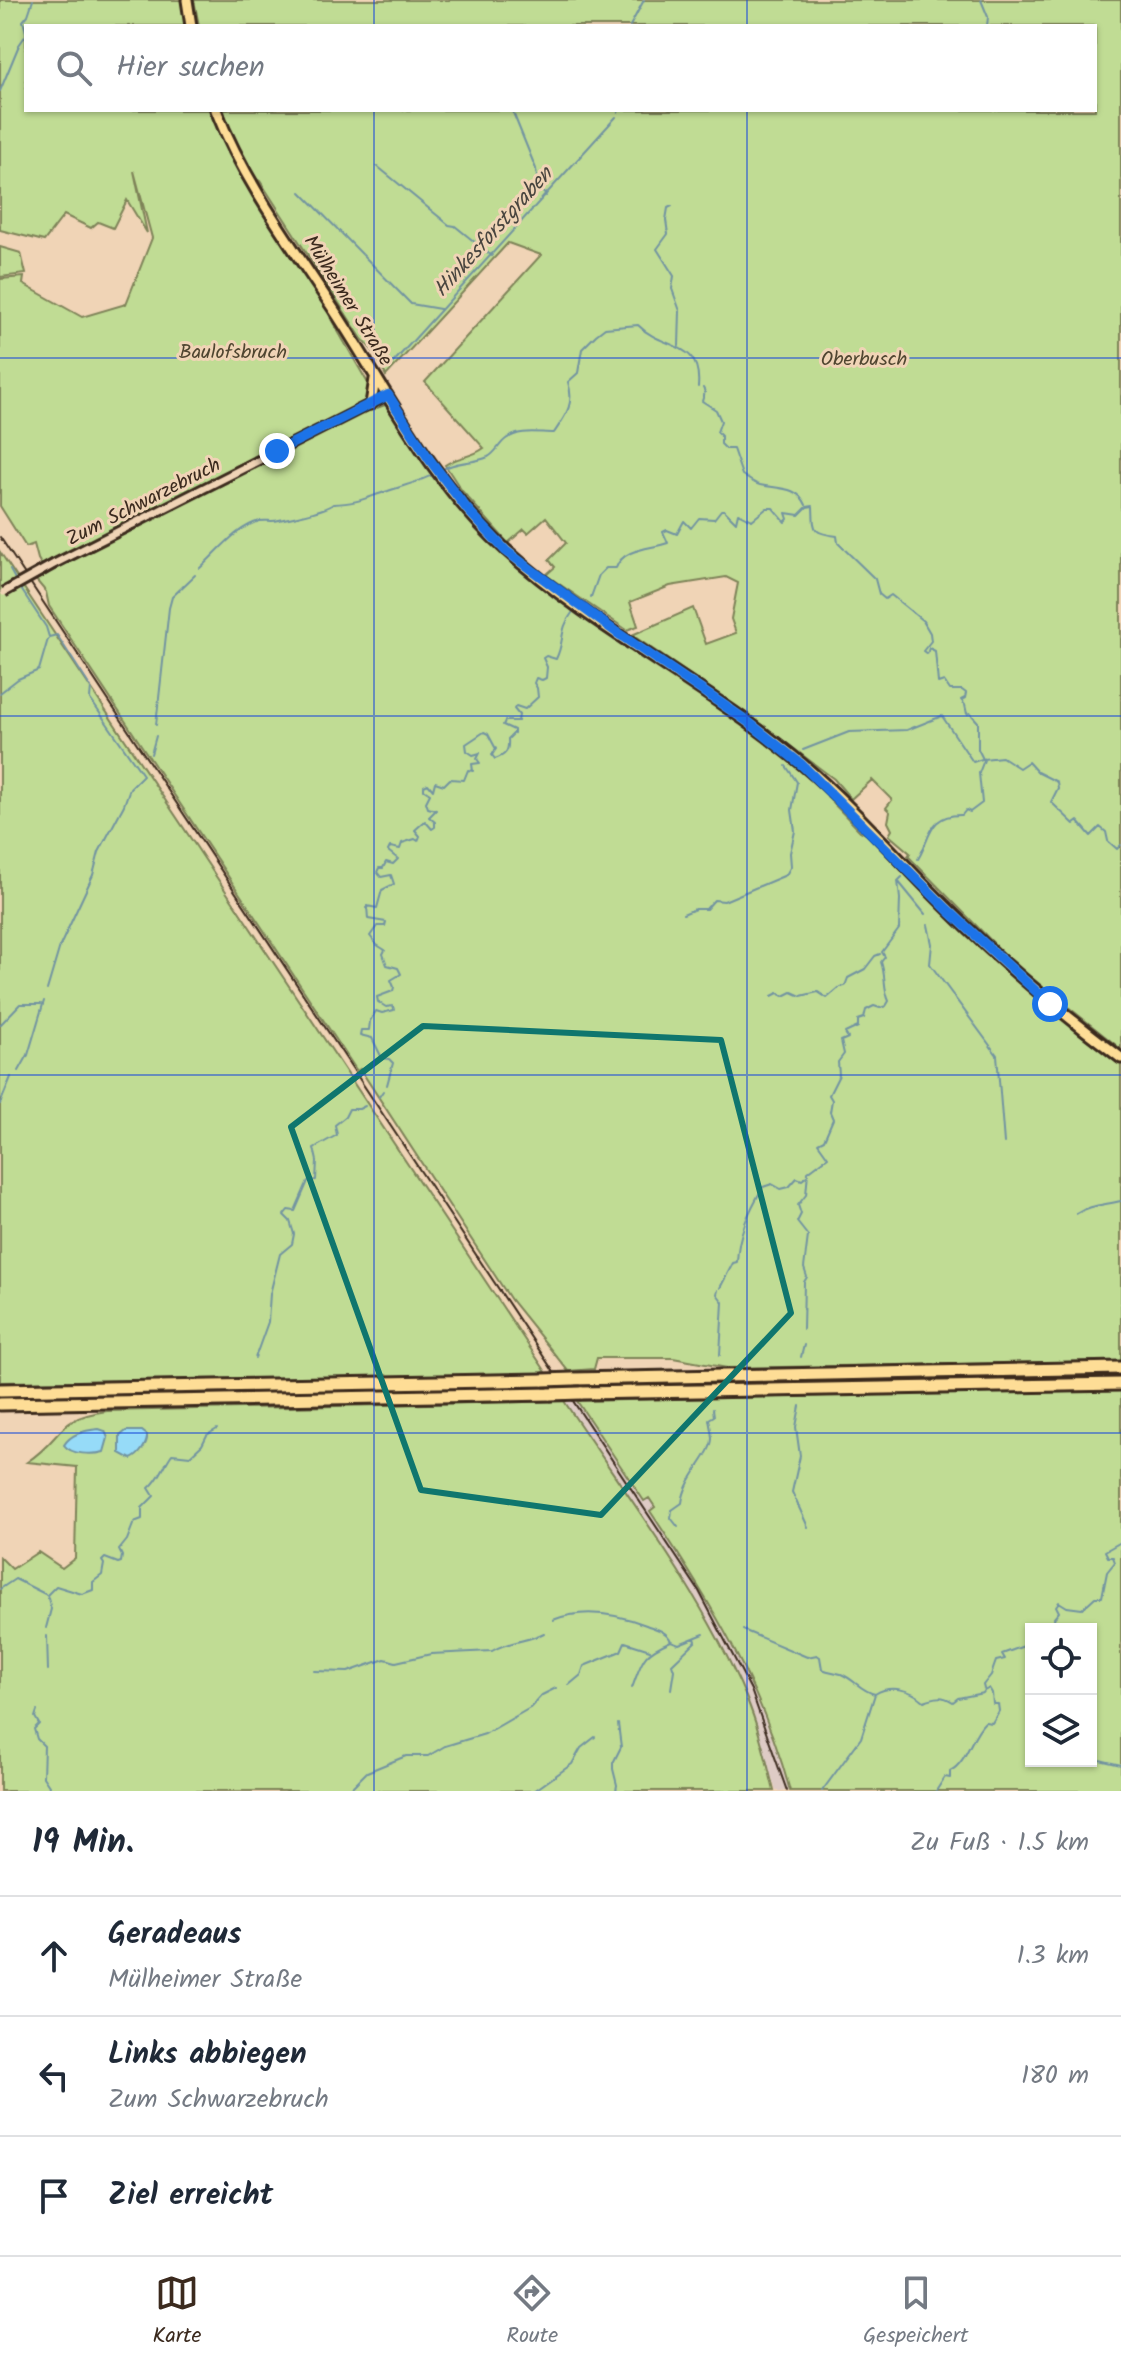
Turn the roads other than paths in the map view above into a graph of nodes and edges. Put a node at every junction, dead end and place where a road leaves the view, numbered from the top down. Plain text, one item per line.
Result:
1 (187, 0) edge
2 (191, 24) edge
3 (217, 112) edge
4 (375, 376) junction
5 (388, 395) junction
6 (371, 404) junction
7 (2, 593) edge
8 (1121, 1058) edge
9 (1121, 1368) edge
10 (1121, 1384) edge
11 (0, 1390) edge
12 (118, 1402) junction
13 (0, 1404) edge
14 (77, 1411) dead end

1 - 2 main road
3 - 4 main road, Mülheimer Straße
4 - 5 main road, Mülheimer Straße
4 - 6 main road
5 - 6 street, Zum Schwarzebruch
5 - 8 main road, Mülheimer Straße
6 - 7 street, Zum Schwarzebruch, bridge
9 - 11 highway, bridge
10 - 12 highway, bridge
12 - 13 highway
12 - 14 highway

